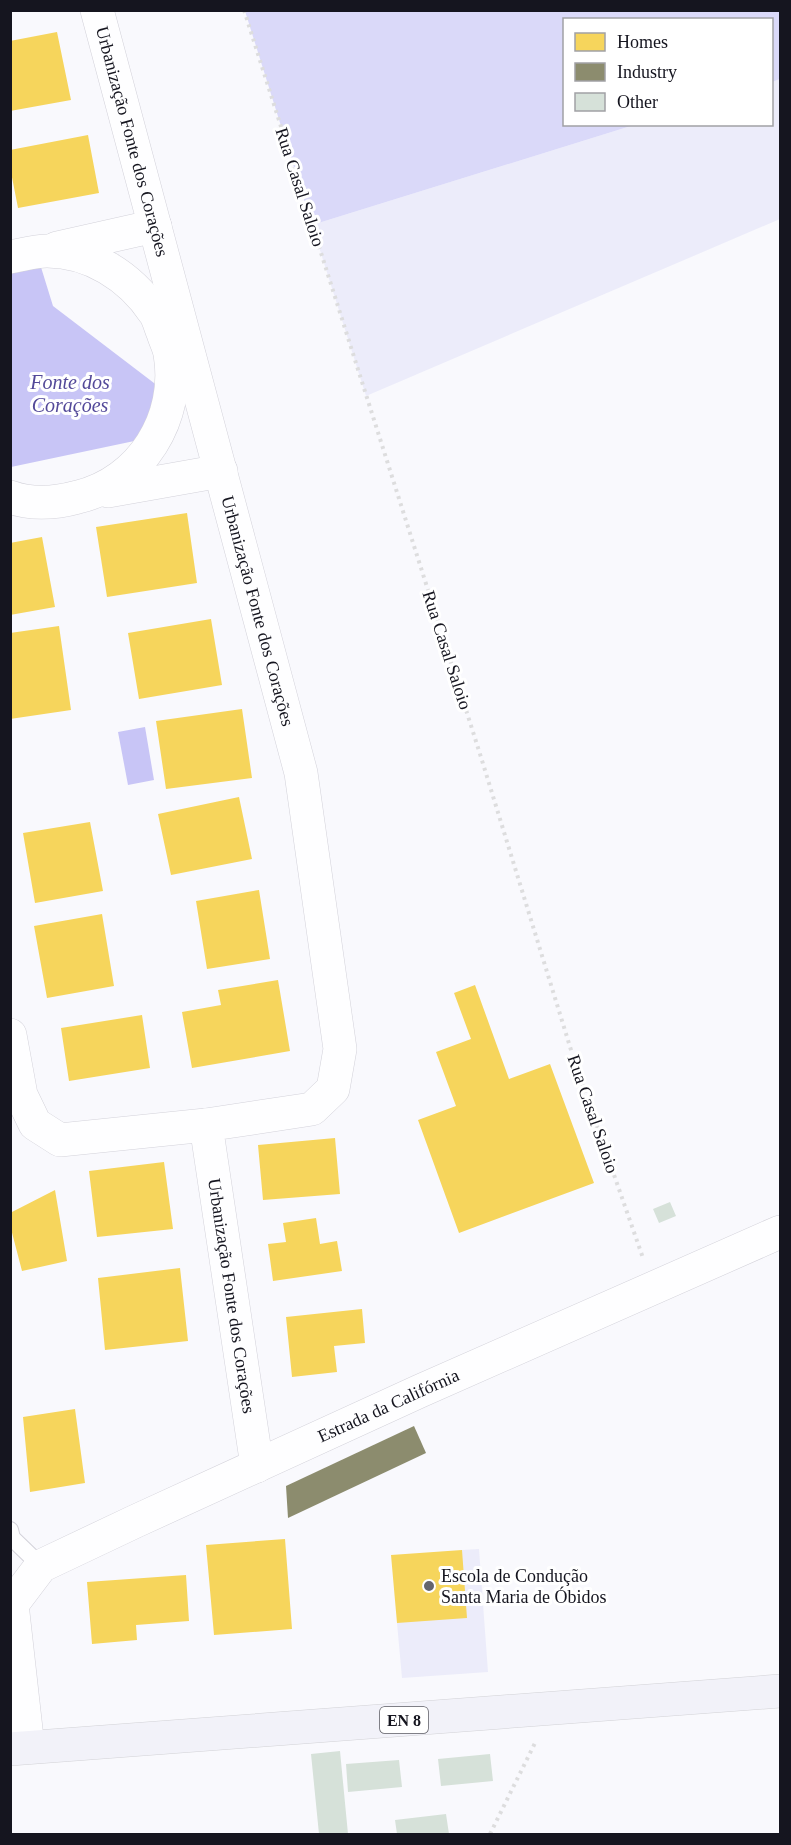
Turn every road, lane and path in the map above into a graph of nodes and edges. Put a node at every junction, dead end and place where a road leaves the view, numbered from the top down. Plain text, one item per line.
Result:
1 (97, 10) edge
2 (244, 10) edge
3 (155, 226) junction
4 (46, 251) junction
5 (10, 257) edge
6 (179, 350) junction
7 (220, 471) junction
8 (98, 492) junction
9 (10, 497) edge
10 (57, 503) junction
11 (10, 510) edge
12 (10, 1035) edge
13 (206, 1125) junction
14 (780, 1232) edge
15 (654, 1288) junction
16 (257, 1466) junction
17 (10, 1530) edge
18 (41, 1566) junction
19 (11, 1606) edge
20 (780, 1692) edge
21 (541, 1710) junction
22 (19, 1748) edge
23 (490, 1834) edge

1 - 3 street, Urbanização Fonte dos Corações
2 - 15 path, Rua Casal Saloio
3 - 4 street
3 - 6 street, Urbanização Fonte dos Corações
4 - 5 street
4 - 6 street
6 - 7 street, Urbanização Fonte dos Corações
6 - 8 street
7 - 8 street
7 - 13 street, Urbanização Fonte dos Corações
8 - 10 street
9 - 10 street
10 - 11 street
12 - 13 street, Urbanização Fonte dos Corações
13 - 16 street, Urbanização Fonte dos Corações
14 - 15 street, Estrada da Califórnia
15 - 16 street, Estrada da Califórnia
16 - 18 street, Estrada da Califórnia
17 - 18 lane
18 - 19 street, Estrada da Califórnia
19 - 22 street, Estrada da Califórnia
20 - 21 main road, EN 8
21 - 22 main road, EN 8
21 - 23 path

